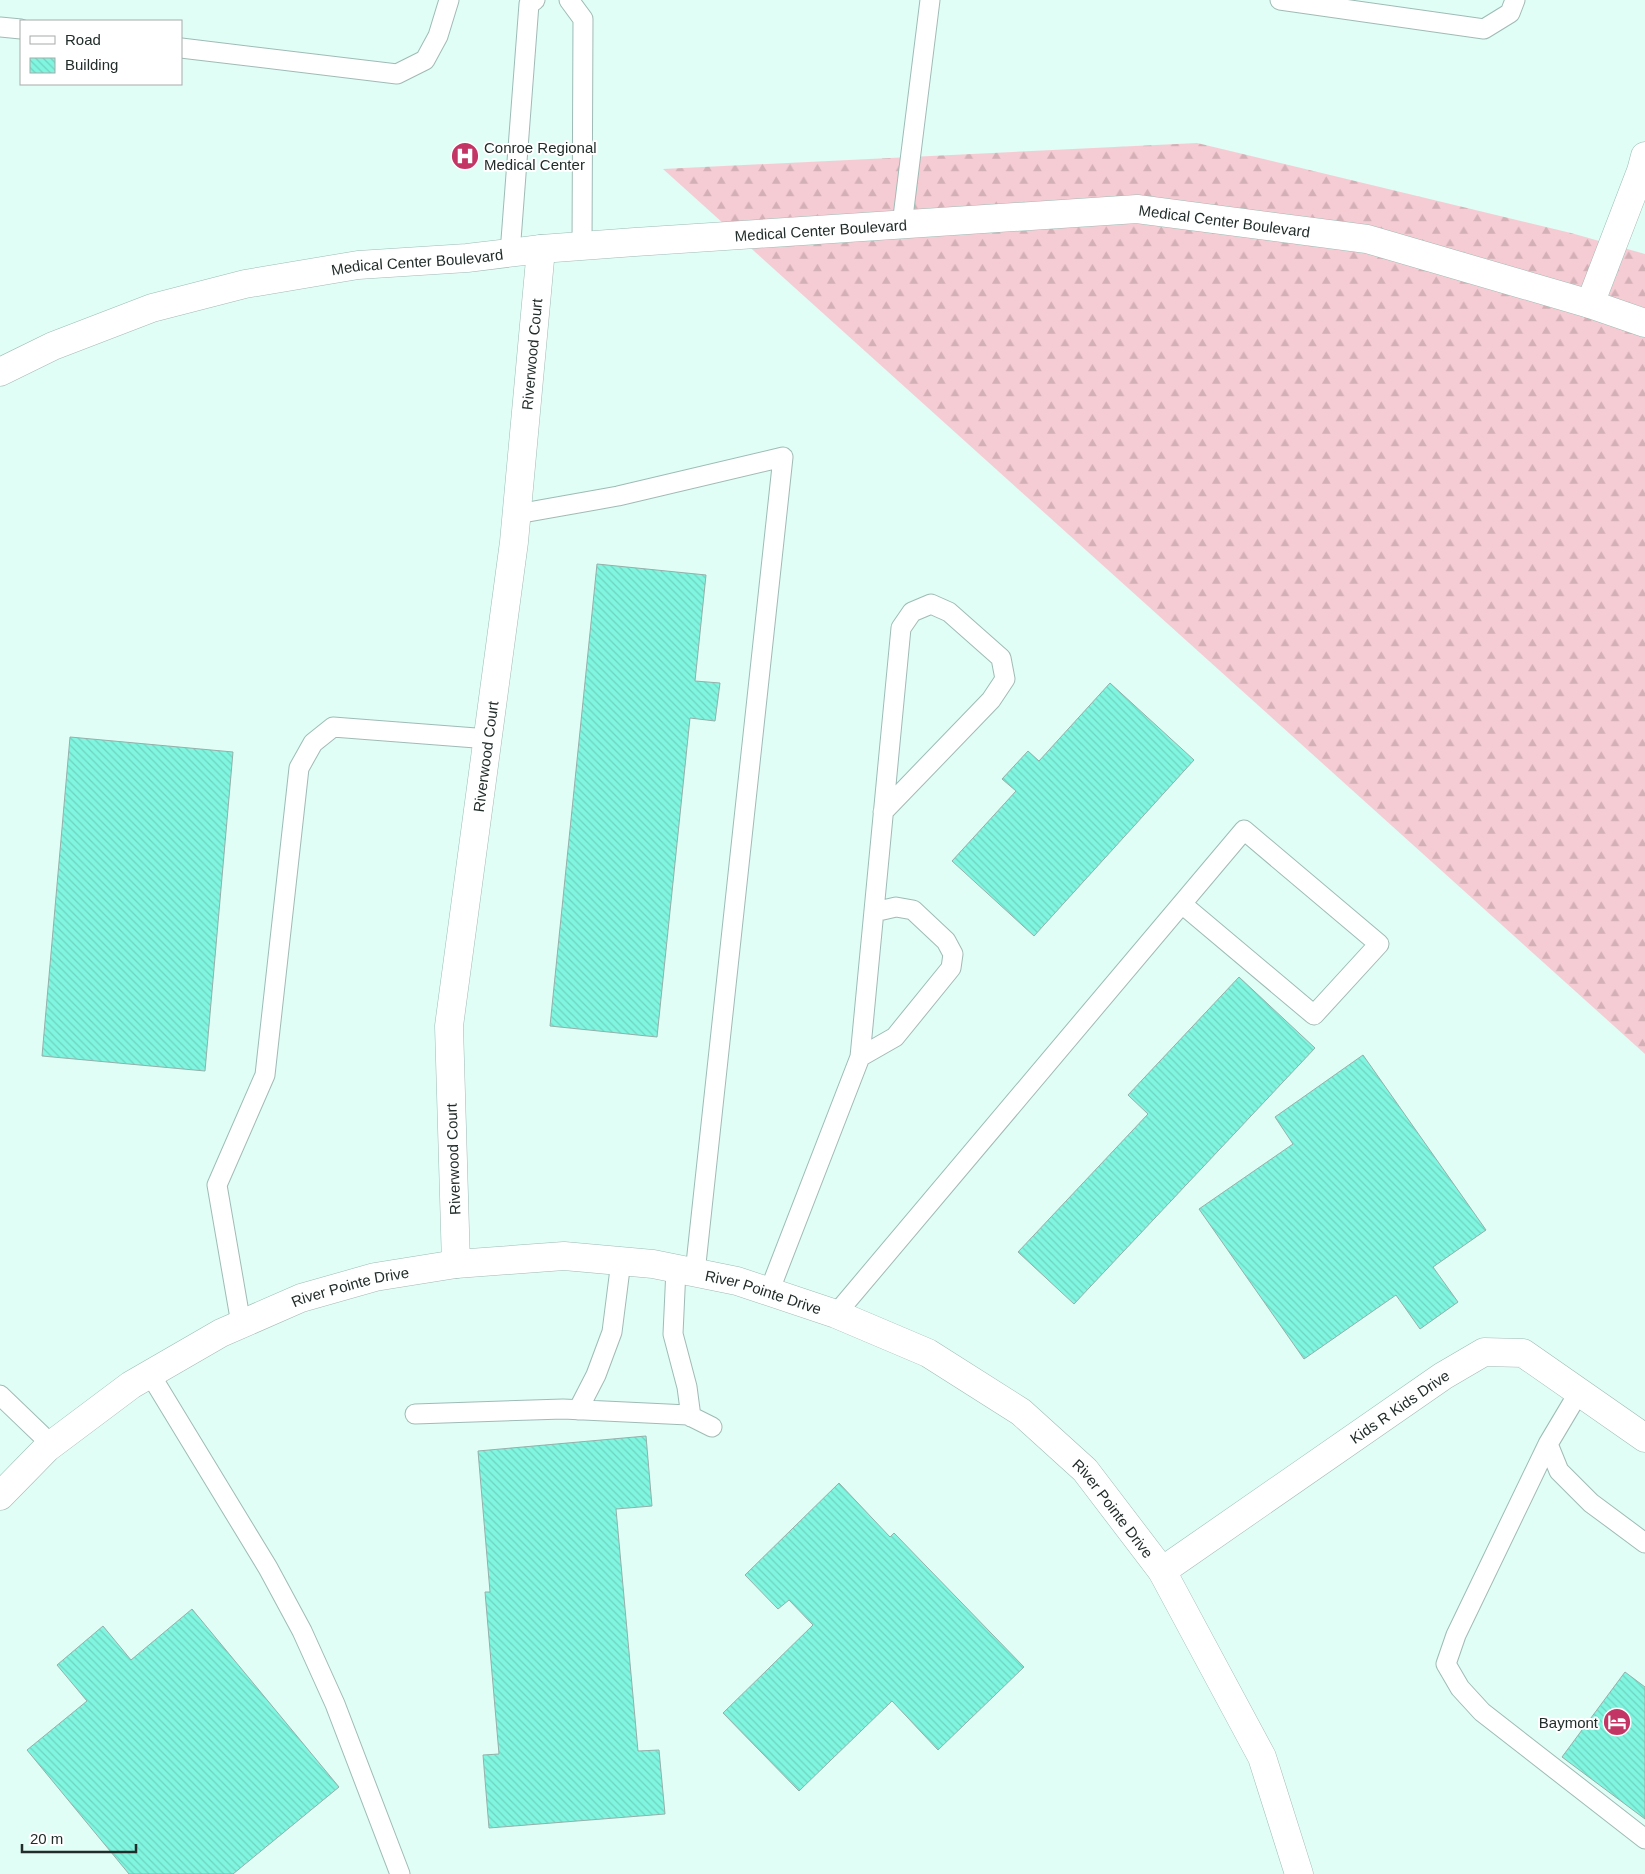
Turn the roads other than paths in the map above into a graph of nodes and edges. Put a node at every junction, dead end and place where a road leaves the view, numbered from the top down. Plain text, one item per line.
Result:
1 (449, 0) edge
2 (535, 0) edge
3 (569, 0) edge
4 (930, 0) edge
5 (1280, 0) edge
6 (1515, 0) edge
7 (0, 26) edge
8 (20, 29) edge
9 (182, 48) edge
10 (1645, 156) edge
11 (902, 225) junction
12 (582, 246) junction
13 (540, 249) junction
14 (510, 252) junction
15 (1590, 304) junction
16 (1645, 323) edge
17 (0, 372) edge
18 (516, 514) junction
19 (488, 739) junction
20 (883, 812) junction
21 (1182, 904) junction
22 (874, 912) junction
23 (860, 1057) junction
24 (621, 1261) junction
25 (456, 1264) junction
26 (686, 1271) junction
27 (770, 1292) junction
28 (836, 1314) junction
29 (241, 1324) junction
30 (150, 1374) junction
31 (1579, 1392) junction
32 (0, 1395) edge
33 (578, 1410) junction
34 (415, 1414) dead end
35 (691, 1417) junction
36 (712, 1427) dead end
37 (1645, 1438) edge
38 (1548, 1444) junction
39 (52, 1445) junction
40 (0, 1496) edge
41 (1645, 1543) edge
42 (1162, 1571) junction
43 (1645, 1839) edge
44 (400, 1874) edge
45 (1299, 1874) edge

1 - 9 lane
2 - 14 lane
3 - 12 lane
4 - 11 lane
5 - 6 lane
7 - 8 lane
10 - 15 street
11 - 12 street, Medical Center Boulevard
11 - 15 street, Medical Center Boulevard
12 - 13 street, Medical Center Boulevard
13 - 14 street, Medical Center Boulevard
13 - 18 street, Riverwood Court
14 - 17 street, Medical Center Boulevard
15 - 16 street, Medical Center Boulevard
18 - 19 street, Riverwood Court
18 - 26 lane
19 - 25 street, Riverwood Court
19 - 29 lane
20 - 20 lane
20 - 22 lane
21 - 21 lane
21 - 28 lane
22 - 23 lane
22 - 23 lane
23 - 27 lane
24 - 25 street, River Pointe Drive
24 - 26 street, River Pointe Drive
24 - 33 lane
25 - 29 street, River Pointe Drive
26 - 27 street, River Pointe Drive
26 - 35 lane
27 - 28 street, River Pointe Drive
28 - 42 street, River Pointe Drive
29 - 30 street, River Pointe Drive
30 - 39 street, River Pointe Drive
30 - 44 lane
31 - 37 street, Kids R Kids Drive
31 - 38 lane
31 - 42 street, Kids R Kids Drive
32 - 39 lane
33 - 34 lane
33 - 35 lane
35 - 36 lane
38 - 41 lane
38 - 43 lane
39 - 40 street, River Pointe Drive
42 - 45 street, River Pointe Drive

